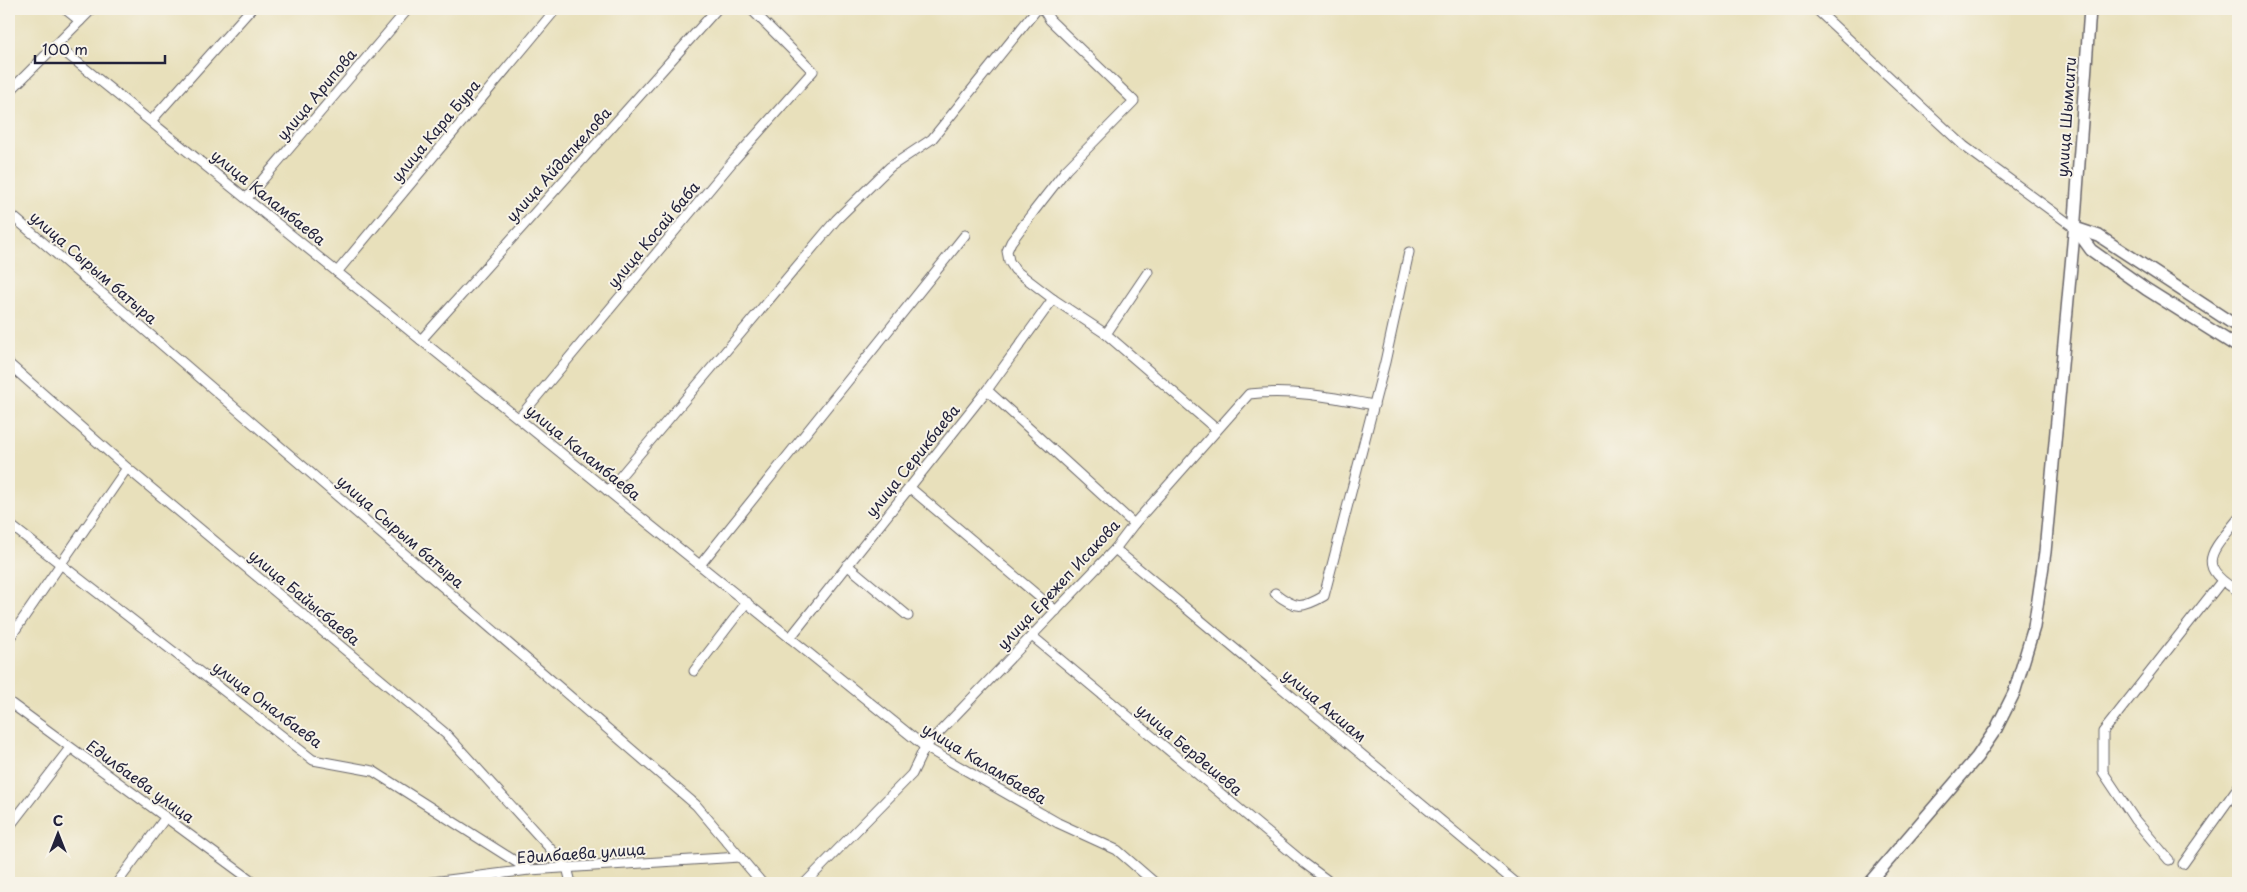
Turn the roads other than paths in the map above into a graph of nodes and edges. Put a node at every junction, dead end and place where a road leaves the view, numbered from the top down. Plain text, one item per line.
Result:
1 (65, 9) edge
2 (92, 9) edge
3 (251, 9) edge
4 (408, 9) edge
5 (556, 9) edge
6 (717, 9) edge
7 (751, 9) edge
8 (1038, 9) edge
9 (1043, 9) edge
10 (1816, 9) edge
11 (2090, 9) edge
12 (80, 21) junction
13 (56, 45) junction
14 (9, 92) edge
15 (151, 121) junction
16 (247, 198) junction
17 (9, 213) edge
18 (2074, 228) junction
19 (965, 235) dead end
20 (1410, 252) dead end
21 (337, 272) junction
22 (1148, 272) dead end
23 (1053, 299) junction
24 (2238, 327) edge
25 (1106, 334) junction
26 (422, 340) junction
27 (2238, 347) edge
28 (9, 364) edge
29 (987, 390) junction
30 (1374, 405) junction
31 (518, 418) junction
32 (1216, 428) junction
33 (127, 468) junction
34 (909, 487) junction
35 (608, 491) junction
36 (2238, 519) edge
37 (9, 524) edge
38 (1134, 524) junction
39 (1115, 549) junction
40 (700, 565) junction
41 (847, 565) junction
42 (61, 566) junction
43 (2222, 582) junction
44 (2238, 591) edge
45 (1275, 593) dead end
46 (747, 602) junction
47 (1056, 611) junction
48 (908, 616) dead end
49 (1032, 636) junction
50 (790, 638) junction
51 (9, 639) edge
52 (694, 670) dead end
53 (9, 702) edge
54 (925, 747) junction
55 (70, 748) junction
56 (2238, 787) edge
57 (166, 818) junction
58 (9, 827) edge
59 (740, 857) junction
60 (2168, 860) dead end
61 (2184, 864) dead end
62 (567, 867) junction
63 (529, 870) junction
64 (455, 882) edge
65 (117, 883) edge
66 (255, 883) edge
67 (424, 883) edge
68 (571, 883) edge
69 (762, 883) edge
70 (805, 883) edge
71 (1155, 883) edge
72 (1330, 883) edge
73 (1516, 883) edge
74 (1869, 883) edge

1 - 12 street
2 - 12 street
3 - 15 street
4 - 16 street, улица Арипова
5 - 21 street, улица Кара Бура
6 - 26 street, улица Айдапкелова
7 - 31 street, улица Косай баба
8 - 35 street
9 - 23 street
10 - 18 street
11 - 18 main road, улица Шымсити
12 - 13 street
13 - 14 street
13 - 15 street, улица Каламбаева
15 - 16 street, улица Каламбаева
16 - 21 street, улица Каламбаева
17 - 59 street, улица Сырым батыра
18 - 24 main road
18 - 27 main road
18 - 74 main road, улица Шымсити
19 - 40 street
20 - 30 street
21 - 26 street, улица Каламбаева
22 - 25 street
23 - 25 street
23 - 29 street, улица Серикбаева
25 - 32 street
26 - 31 street, улица Каламбаева
28 - 33 street, улица Байысбаева
29 - 34 street, улица Серикбаева
29 - 38 street
30 - 32 street, улица Ережеп Исакова
30 - 45 street
31 - 35 street, улица Каламбаева
32 - 38 street, улица Ережеп Исакова
33 - 42 street
33 - 62 street, улица Байысбаева
34 - 41 street, улица Серикбаева
34 - 47 street
35 - 40 street, улица Каламбаева
36 - 43 street
37 - 42 street, улица Оналбаева
38 - 39 street, улица Ережеп Исакова
39 - 47 street, улица Ережеп Исакова
39 - 73 street, улица Акшам
40 - 46 street, улица Каламбаева
41 - 48 street
41 - 50 street, улица Серикбаева
42 - 51 street
42 - 63 street, улица Оналбаева
43 - 44 street
43 - 60 street
46 - 50 street, улица Каламбаева
46 - 52 street
47 - 49 street, улица Ережеп Исакова
49 - 54 street, улица Ережеп Исакова
49 - 72 street, улица Бердешева
50 - 54 street, улица Каламбаева
53 - 55 street, Едилбаева улица
54 - 70 street, улица Ережеп Исакова
54 - 71 street, улица Каламбаева
55 - 57 street, Едилбаева улица
55 - 58 street
56 - 61 street
57 - 65 street
57 - 66 street, Едилбаева улица
59 - 62 street, Едилбаева улица
59 - 69 street, улица Сырым батыра
62 - 63 street, Едилбаева улица
62 - 68 street
63 - 64 street, Едилбаева улица
64 - 67 street, Едилбаева улица

